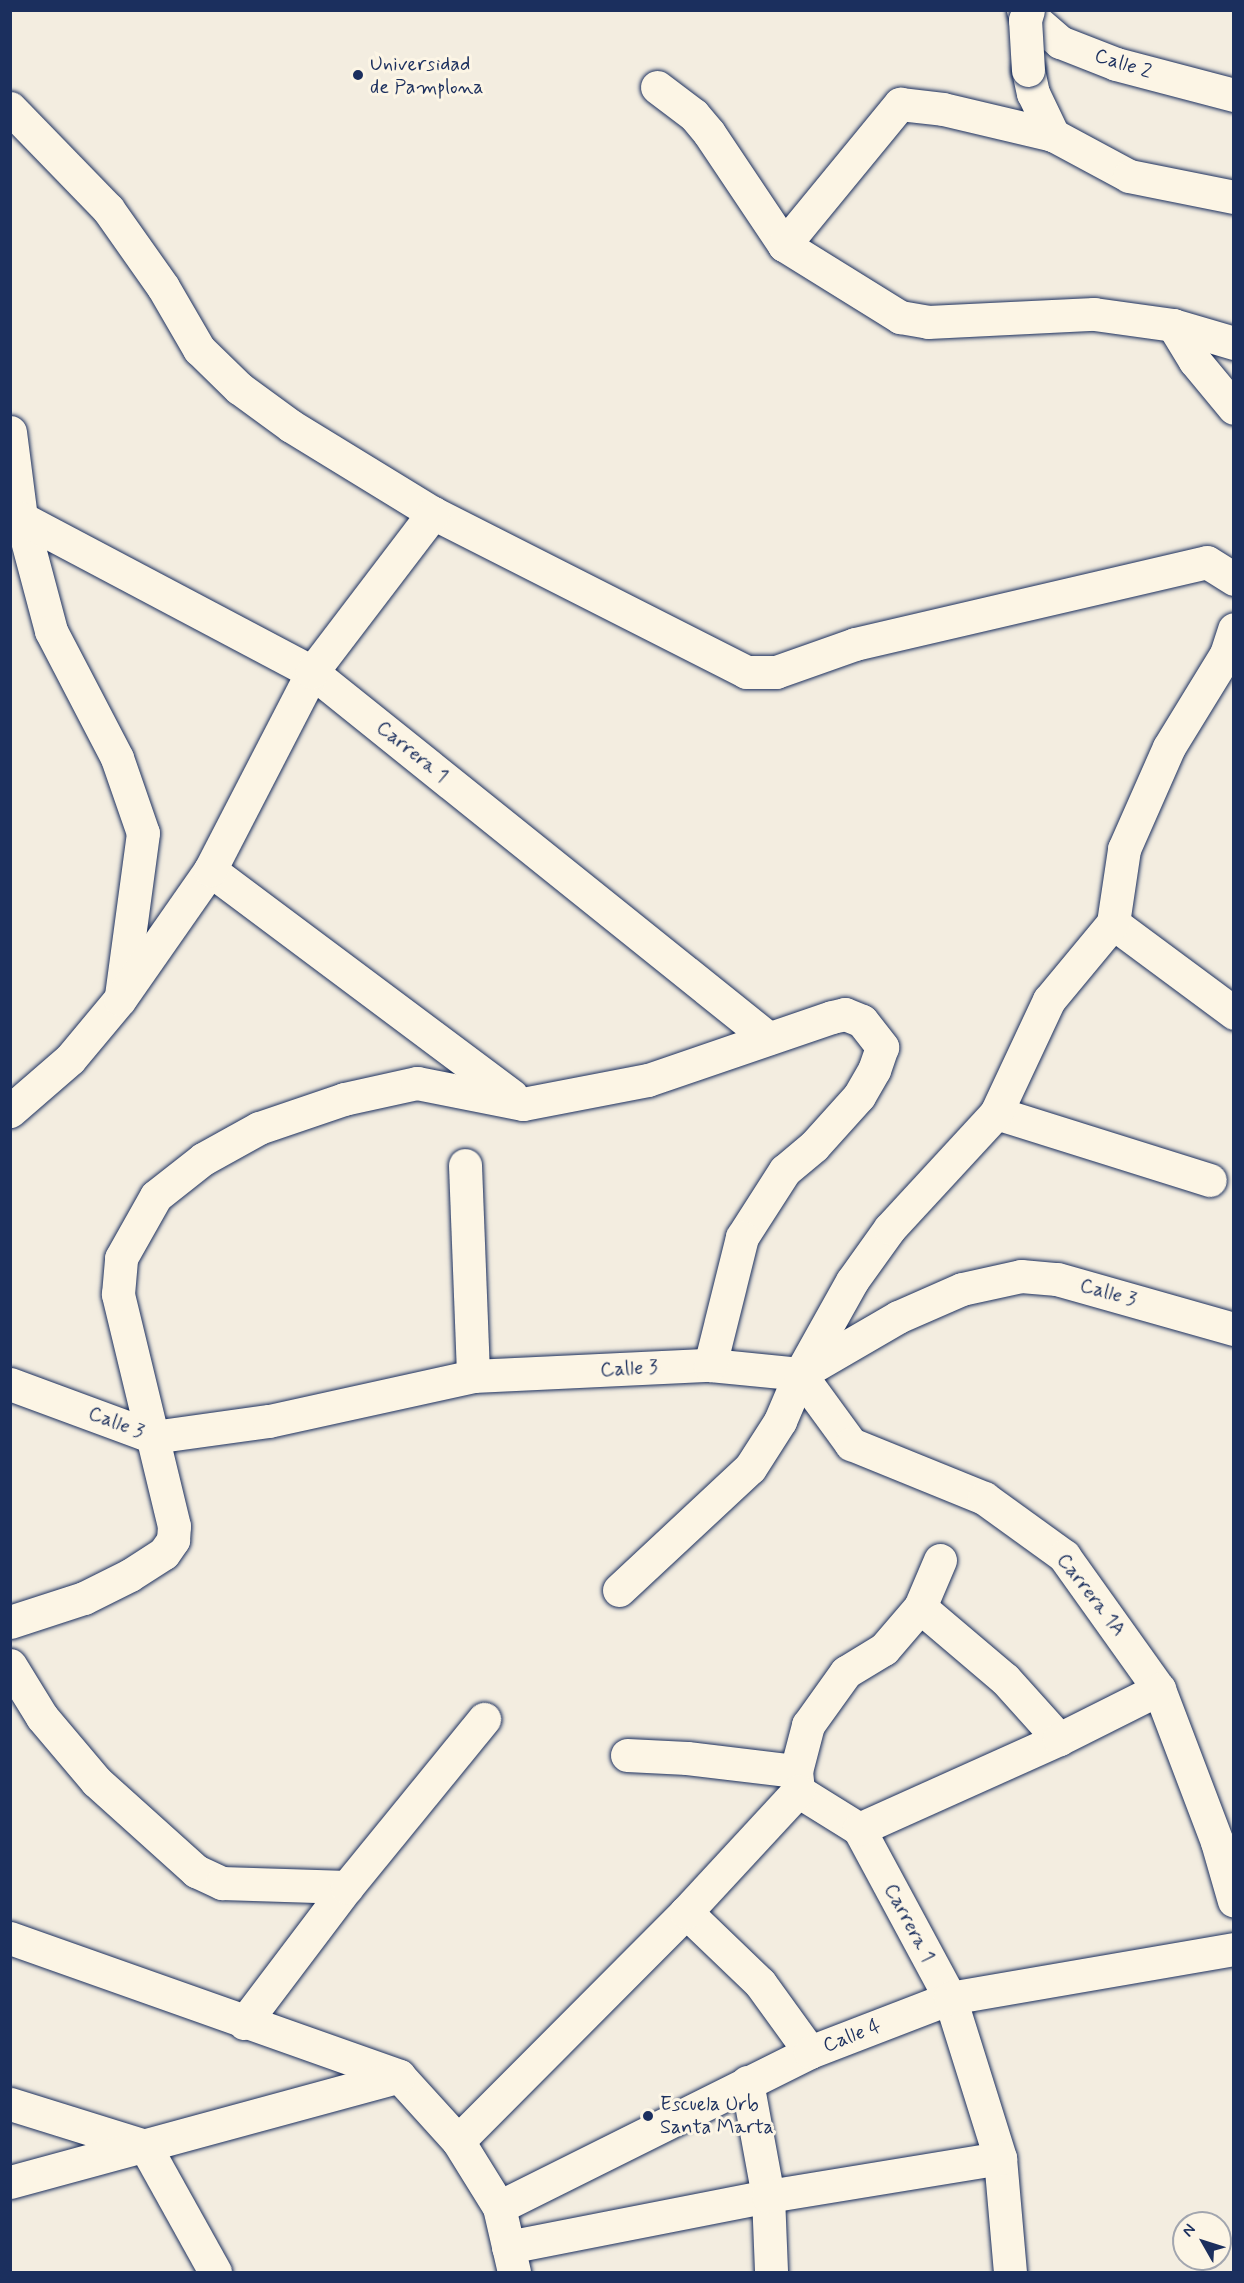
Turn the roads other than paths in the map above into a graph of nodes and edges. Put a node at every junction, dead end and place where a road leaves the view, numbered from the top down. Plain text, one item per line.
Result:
1 (1023, 10) edge
2 (1028, 10) edge
3 (657, 87) dead end
4 (1233, 95) edge
5 (10, 108) edge
6 (1053, 135) junction
7 (1233, 197) edge
8 (784, 245) junction
9 (1173, 325) junction
10 (1233, 343) edge
11 (1233, 408) edge
12 (10, 432) edge
13 (434, 513) junction
14 (21, 518) junction
15 (1233, 579) edge
16 (1231, 644) edge
17 (312, 672) junction
18 (210, 870) junction
19 (1113, 923) junction
20 (120, 999) junction
21 (1233, 1013) edge
22 (768, 1038) junction
23 (523, 1104) junction
24 (10, 1111) edge
25 (996, 1113) junction
26 (465, 1165) dead end
27 (1210, 1180) dead end
28 (1233, 1329) edge
29 (710, 1365) junction
30 (800, 1374) junction
31 (473, 1376) junction
32 (10, 1384) edge
33 (153, 1437) junction
34 (940, 1560) dead end
35 (619, 1590) dead end
36 (920, 1607) junction
37 (10, 1622) edge
38 (10, 1665) edge
39 (1159, 1689) junction
40 (484, 1719) dead end
41 (1059, 1739) junction
42 (627, 1755) dead end
43 (797, 1781) junction
44 (859, 1829) junction
45 (347, 1887) junction
46 (1233, 1901) edge
47 (687, 1912) junction
48 (10, 1938) edge
49 (1233, 1949) edge
50 (950, 1998) junction
51 (244, 2023) junction
52 (810, 2052) junction
53 (399, 2076) junction
54 (747, 2082) junction
55 (10, 2104) edge
56 (458, 2141) junction
57 (145, 2146) junction
58 (1000, 2158) junction
59 (10, 2182) edge
60 (768, 2196) junction
61 (499, 2207) junction
62 (511, 2260) edge
63 (215, 2272) edge
64 (771, 2272) edge
65 (1010, 2272) edge

1 - 4 street, Calle 2
2 - 6 street, bridge
3 - 8 street
5 - 13 street
6 - 7 street
6 - 8 street
8 - 9 street
9 - 10 street
9 - 11 street
12 - 14 street
13 - 15 street
13 - 17 street
14 - 17 street, Carrera 1
14 - 20 street
16 - 19 street
17 - 18 street
17 - 22 street, Carrera 1
18 - 20 street
18 - 23 street
19 - 21 street
19 - 25 street
20 - 24 street
22 - 23 street
22 - 29 street
23 - 33 street
25 - 27 street
25 - 30 street
26 - 31 street
28 - 30 street, Calle 3
29 - 30 street, Calle 3
29 - 31 street, Calle 3
30 - 35 street
30 - 39 street, Carrera 1A
31 - 33 street, Calle 3
32 - 33 street, Calle 3
33 - 37 street
34 - 36 street
36 - 41 street
36 - 43 street
38 - 45 street
39 - 41 street
39 - 46 street, Carrera 1A
40 - 45 street
41 - 44 street
42 - 43 street, Carrera 1
43 - 44 street, Carrera 1
43 - 47 street
44 - 50 street, Carrera 1
45 - 51 street
47 - 52 street
47 - 56 street
48 - 51 street
49 - 50 street, Calle 4
50 - 52 street, Calle 4
50 - 58 street, Carrera 1
51 - 53 street
52 - 54 street, Calle 4
53 - 56 street
53 - 57 street
54 - 60 street
54 - 61 street, Calle 4
55 - 57 street
56 - 61 street
57 - 59 street
57 - 63 street
58 - 60 street
58 - 65 street, Carrera 1
60 - 62 street
60 - 64 street
61 - 62 street

